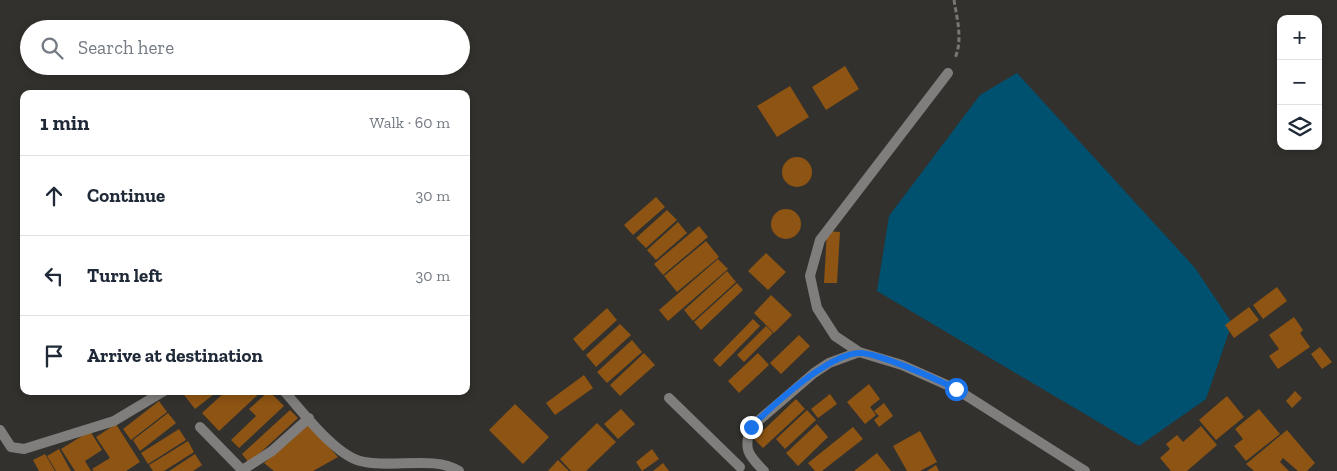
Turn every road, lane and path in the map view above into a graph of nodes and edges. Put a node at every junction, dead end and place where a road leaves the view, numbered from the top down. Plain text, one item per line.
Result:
1 (954, 0) edge
2 (948, 73) joint
3 (859, 352) junction
4 (157, 395) edge
5 (288, 395) edge
6 (669, 398) dead end
7 (309, 418) junction
8 (200, 426) dead end
9 (0, 430) edge
10 (748, 454) junction
11 (402, 464) junction
12 (739, 469) edge
13 (242, 471) edge
14 (385, 471) edge
15 (459, 471) edge
16 (764, 471) edge
17 (1085, 471) edge

1 - 2 path
2 - 3 street
3 - 10 street
3 - 17 street
4 - 9 street
5 - 7 street
6 - 12 street
7 - 11 street
7 - 13 street
8 - 13 street
10 - 12 street
10 - 16 street
11 - 14 street
11 - 15 street

